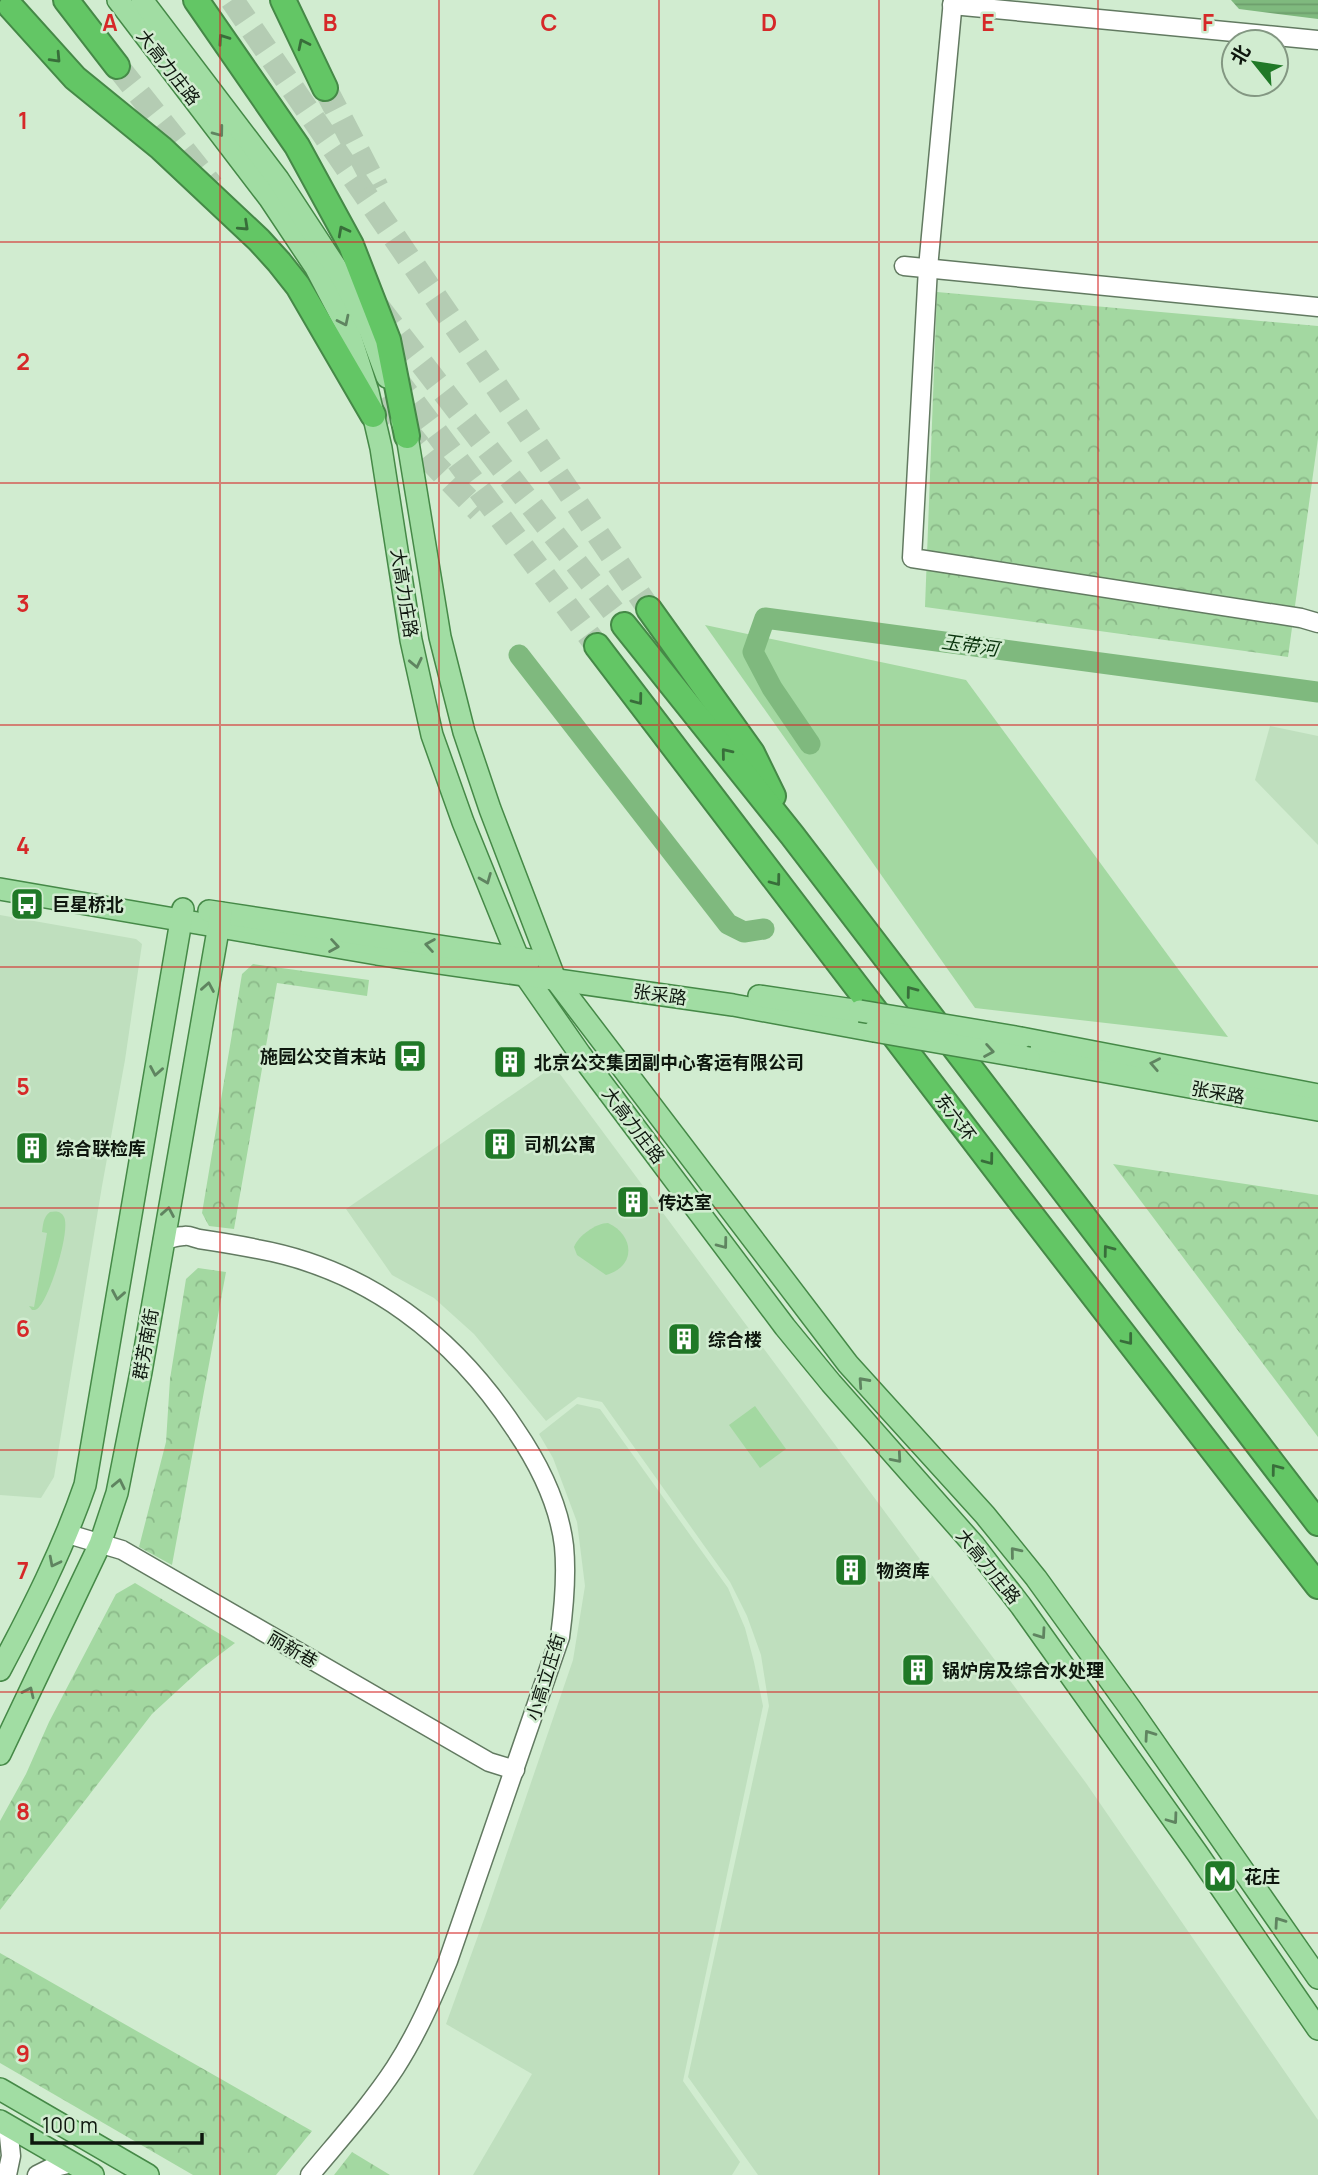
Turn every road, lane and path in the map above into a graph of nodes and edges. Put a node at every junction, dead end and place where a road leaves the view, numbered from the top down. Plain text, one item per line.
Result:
1 (66, 0) edge
2 (118, 0) edge
3 (142, 0) edge
4 (196, 0) edge
5 (283, 0) edge
6 (953, 3) edge
7 (10, 7) dead end
8 (1318, 40) edge
9 (117, 66) tunnel mouth
10 (325, 88) tunnel mouth
11 (904, 266) dead end
12 (928, 268) junction
13 (1318, 307) edge
14 (373, 415) junction
15 (407, 436) junction
16 (649, 609) tunnel mouth
17 (1318, 623) edge
18 (624, 625) tunnel mouth
19 (597, 646) tunnel mouth
20 (792, 835) junction
21 (0, 875) edge
22 (0, 889) edge
23 (182, 913) junction
24 (220, 920) junction
25 (522, 967) junction
26 (551, 971) junction
27 (600, 1036) junction
28 (580, 1054) junction
29 (1318, 1095) edge
30 (1318, 1110) edge
31 (163, 1241) junction
32 (1318, 1523) edge
33 (68, 1534) junction
34 (100, 1544) junction
35 (1312, 1578) edge
36 (1318, 1598) edge
37 (0, 1670) edge
38 (0, 1754) edge
39 (515, 1770) junction
40 (1318, 1978) edge
41 (1318, 2029) edge
42 (0, 2090) edge
43 (4, 2124) edge
44 (72, 2163) junction
45 (7, 2175) edge
46 (37, 2175) edge
47 (93, 2175) edge
48 (148, 2175) edge
49 (310, 2175) edge

1 - 9 highway
2 -> 14 main road, 大高力庄路
3 - 15 main road, 大高力庄路
15 -> 4 highway
10 -> 5 highway
6 - 8 street
6 - 12 street
7 -> 14 highway
11 - 12 street
12 - 13 street
12 - 17 street
14 -> 25 main road, 大高力庄路
15 - 26 main road, 大高力庄路
16 - 20 highway
20 -> 18 highway
19 -> 35 highway, 东六环
32 -> 20 highway
21 - 23 main road, 张采路
22 - 23 main road, 张采路
23 - 24 main road, 张采路
23 -> 33 main road, 群芳南街
24 - 25 main road, 张采路
31 -> 24 main road, 群芳南街
25 - 26 main road, 张采路
25 - 28 main road, 大高力庄路
26 - 27 main road, 大高力庄路
29 -> 26 main road, 张采路, bridge
26 -> 30 main road, 张采路, bridge
27 - 28 main road
40 -> 27 main road, 大高力庄路
28 -> 41 main road, 大高力庄路
34 -> 31 main road, 群芳南街
31 - 39 street, 小高立庄街
33 - 34 street, 丽新巷
33 -> 37 main road, 群芳南街
38 -> 34 main road, 群芳南街
34 - 39 street, 丽新巷
35 - 36 highway, 东六环
39 - 49 street, 小高立庄街
42 - 48 main road
43 - 44 main road
43 - 45 street
44 - 46 street
44 - 47 main road

